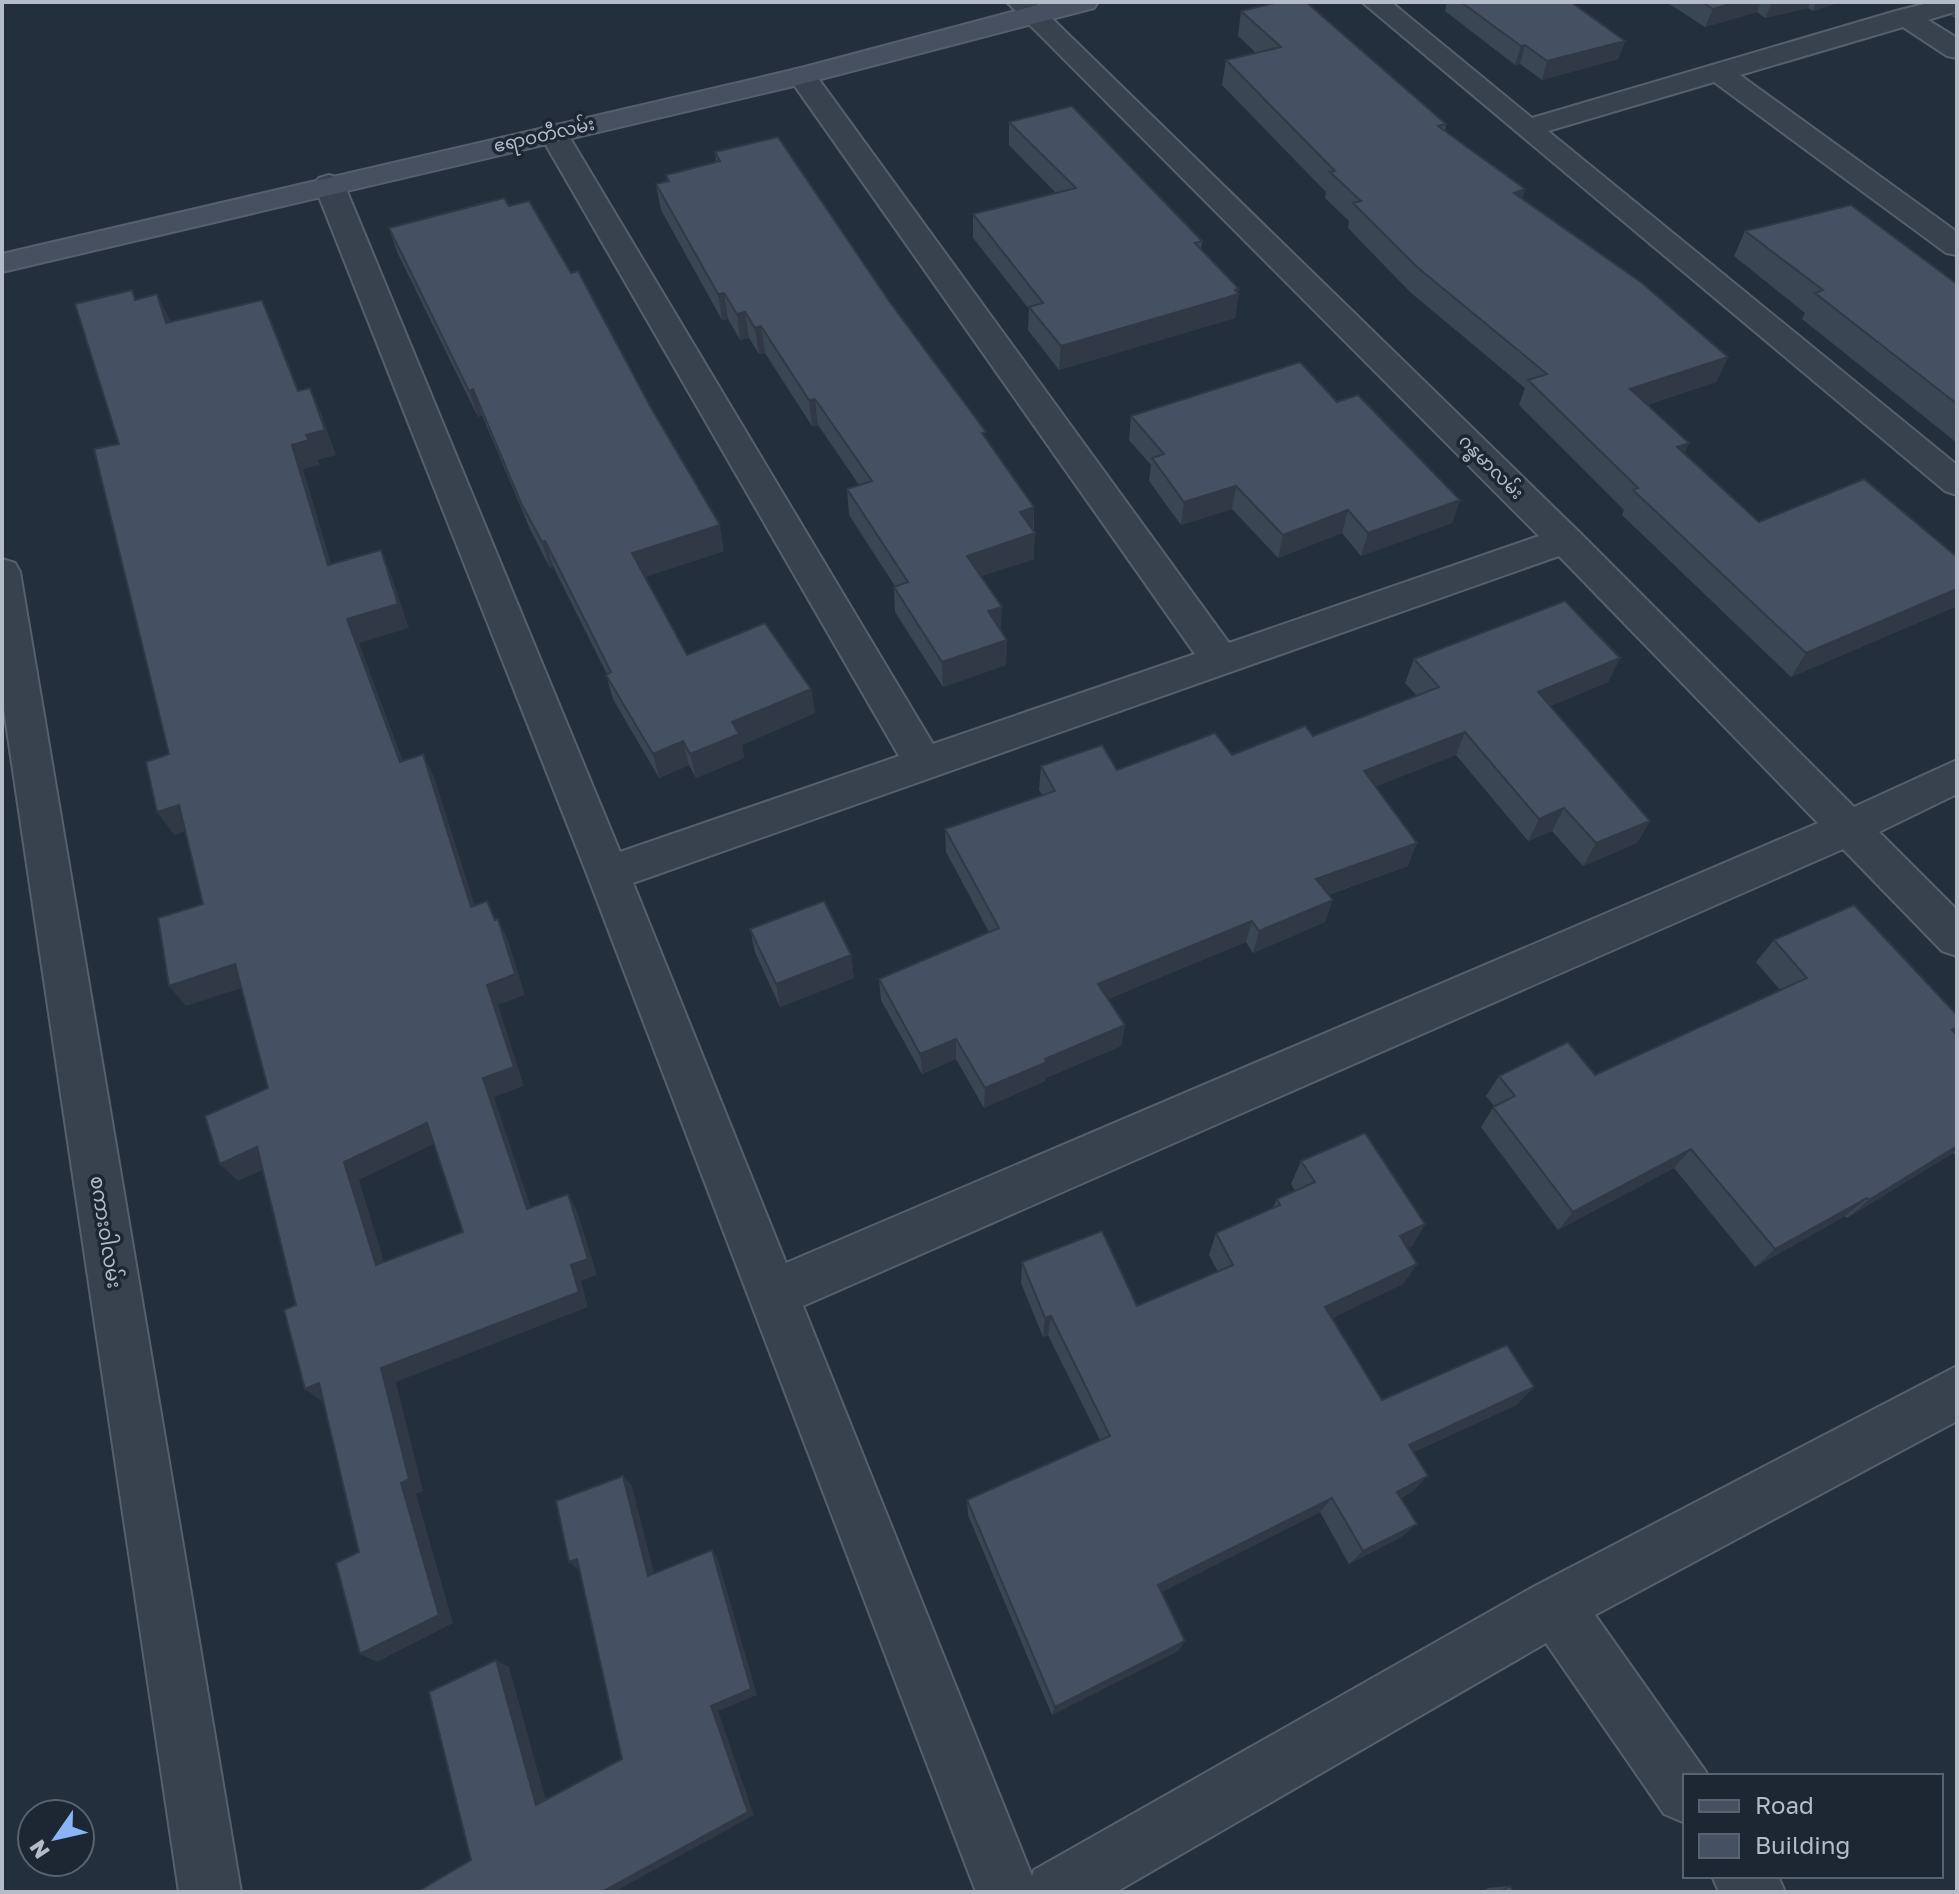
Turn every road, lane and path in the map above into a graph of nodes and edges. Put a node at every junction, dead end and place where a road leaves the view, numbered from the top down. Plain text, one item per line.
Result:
1 (1085, 2) edge
2 (1375, 2) edge
3 (1957, 3) edge
4 (1025, 8) edge
5 (1905, 17) junction
6 (1957, 50) edge
7 (1718, 72) junction
8 (802, 76) junction
9 (1527, 128) junction
10 (553, 133) junction
11 (329, 184) junction
12 (1957, 246) edge
13 (2, 263) edge
14 (1957, 483) edge
15 (1565, 540) junction
16 (2, 572) edge
17 (1221, 661) junction
18 (924, 764) junction
19 (1957, 776) edge
20 (1849, 828) junction
21 (608, 874) junction
22 (1957, 938) edge
23 (774, 1293) junction
24 (1957, 1392) edge
25 (1555, 1606) junction
26 (1683, 1790) edge
27 (210, 1892) edge
28 (1007, 1892) edge
29 (1056, 1892) edge

1 - 4 street, ဧရာဝတီလမ်း
2 - 9 street
3 - 5 street
4 - 8 street, ဧရာဝတီလမ်း
4 - 15 street, ဂန္ဓမာလမ်း
5 - 6 street
5 - 7 street
7 - 9 street
7 - 12 street
8 - 10 street, ဧရာဝတီလမ်း
8 - 17 street
9 - 14 street
10 - 11 street, ဧရာဝတီလမ်း
10 - 18 street
11 - 13 street, ဧရာဝတီလမ်း
11 - 21 street
15 - 17 street
15 - 20 street, ဂန္ဓမာလမ်း
16 - 27 street, စကားဝါလမ်း
17 - 18 street
18 - 21 street
19 - 20 street
20 - 22 street, ဂန္ဓမာလမ်း
20 - 23 street
21 - 23 street
23 - 28 street
24 - 25 street
25 - 26 street
25 - 29 street

